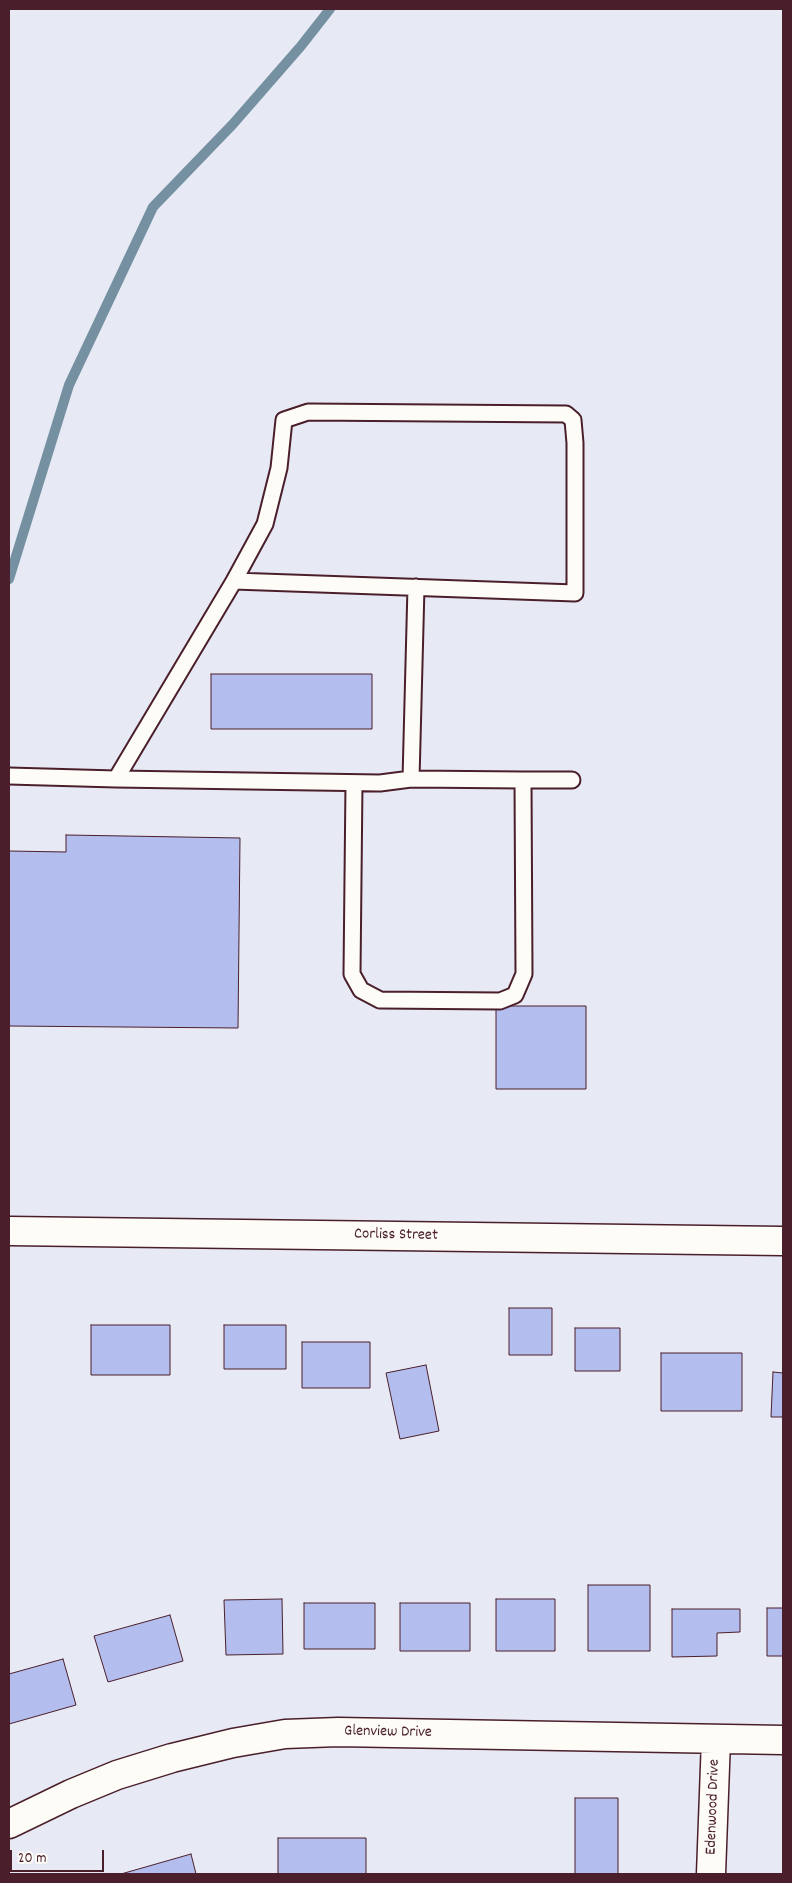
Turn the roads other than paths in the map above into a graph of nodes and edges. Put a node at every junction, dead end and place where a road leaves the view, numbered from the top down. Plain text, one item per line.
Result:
1 (234, 580) junction
2 (416, 587) junction
3 (9, 776) edge
4 (411, 778) junction
5 (116, 779) junction
6 (523, 780) junction
7 (572, 780) dead end
8 (354, 783) junction
9 (9, 1231) edge
10 (783, 1241) edge
11 (716, 1739) junction
12 (783, 1740) edge
13 (9, 1824) edge
14 (712, 1874) edge

1 - 2 lane
1 - 2 lane
1 - 5 lane
2 - 4 lane
3 - 5 lane
4 - 6 lane
4 - 8 lane
5 - 8 lane
6 - 7 lane
6 - 8 lane
9 - 10 street, Corliss Street
11 - 12 street, Glenview Drive
11 - 13 street, Glenview Drive
11 - 14 street, Edenwood Drive

